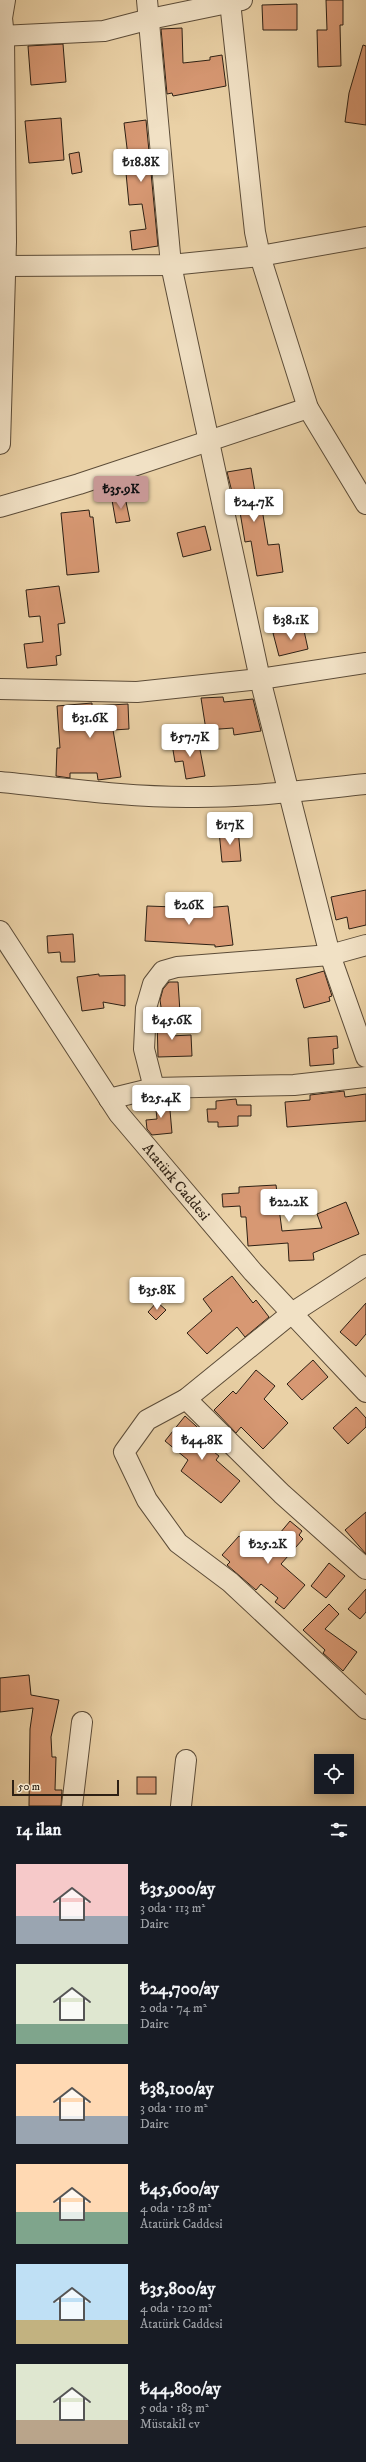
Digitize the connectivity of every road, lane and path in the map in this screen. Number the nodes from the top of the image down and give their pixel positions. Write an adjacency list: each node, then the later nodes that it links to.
1 (5, 0): 4 (street)
2 (236, 1): 3 (street); 7 (street)
3 (149, 9): 4 (street); 8 (street)
4 (2, 37): 6 (street)
5 (366, 237): 7 (street)
6 (3, 241): 9 (street)
7 (260, 256): 8 (street); 10 (street)
8 (171, 265): 9 (street); 11 (street)
9 (6, 266): 12 (street)
10 (308, 408): 11 (street); 13 (street)
11 (209, 442): 14 (street); 16 (street)
12 (0, 444)
13 (366, 504)
14 (0, 507)
15 (366, 663): 16 (street)
16 (260, 679): 17 (street); 20 (street)
17 (0, 689)
18 (0, 782): 20 (street)
19 (366, 784): 20 (street)
20 (289, 792): 23 (street)
21 (0, 931): 27 (street, Atatürk Caddesi)
22 (366, 945): 23 (street)
23 (330, 955): 24 (street); 26 (street)
24 (366, 1057)
25 (366, 1077): 26 (street)
26 (154, 1088): 27 (street)
27 (109, 1099): 29 (street, Atatürk Caddesi)
28 (366, 1265): 29 (street)
29 (292, 1313): 30 (street, Atatürk Caddesi); 31 (street)
30 (364, 1387)
31 (186, 1399): 32 (street); 33 (street)
32 (366, 1569)
33 (362, 1697)
34 (82, 1722): 36 (street)
35 (186, 1760): 37 (street)
36 (72, 1806)
37 (181, 1806)

